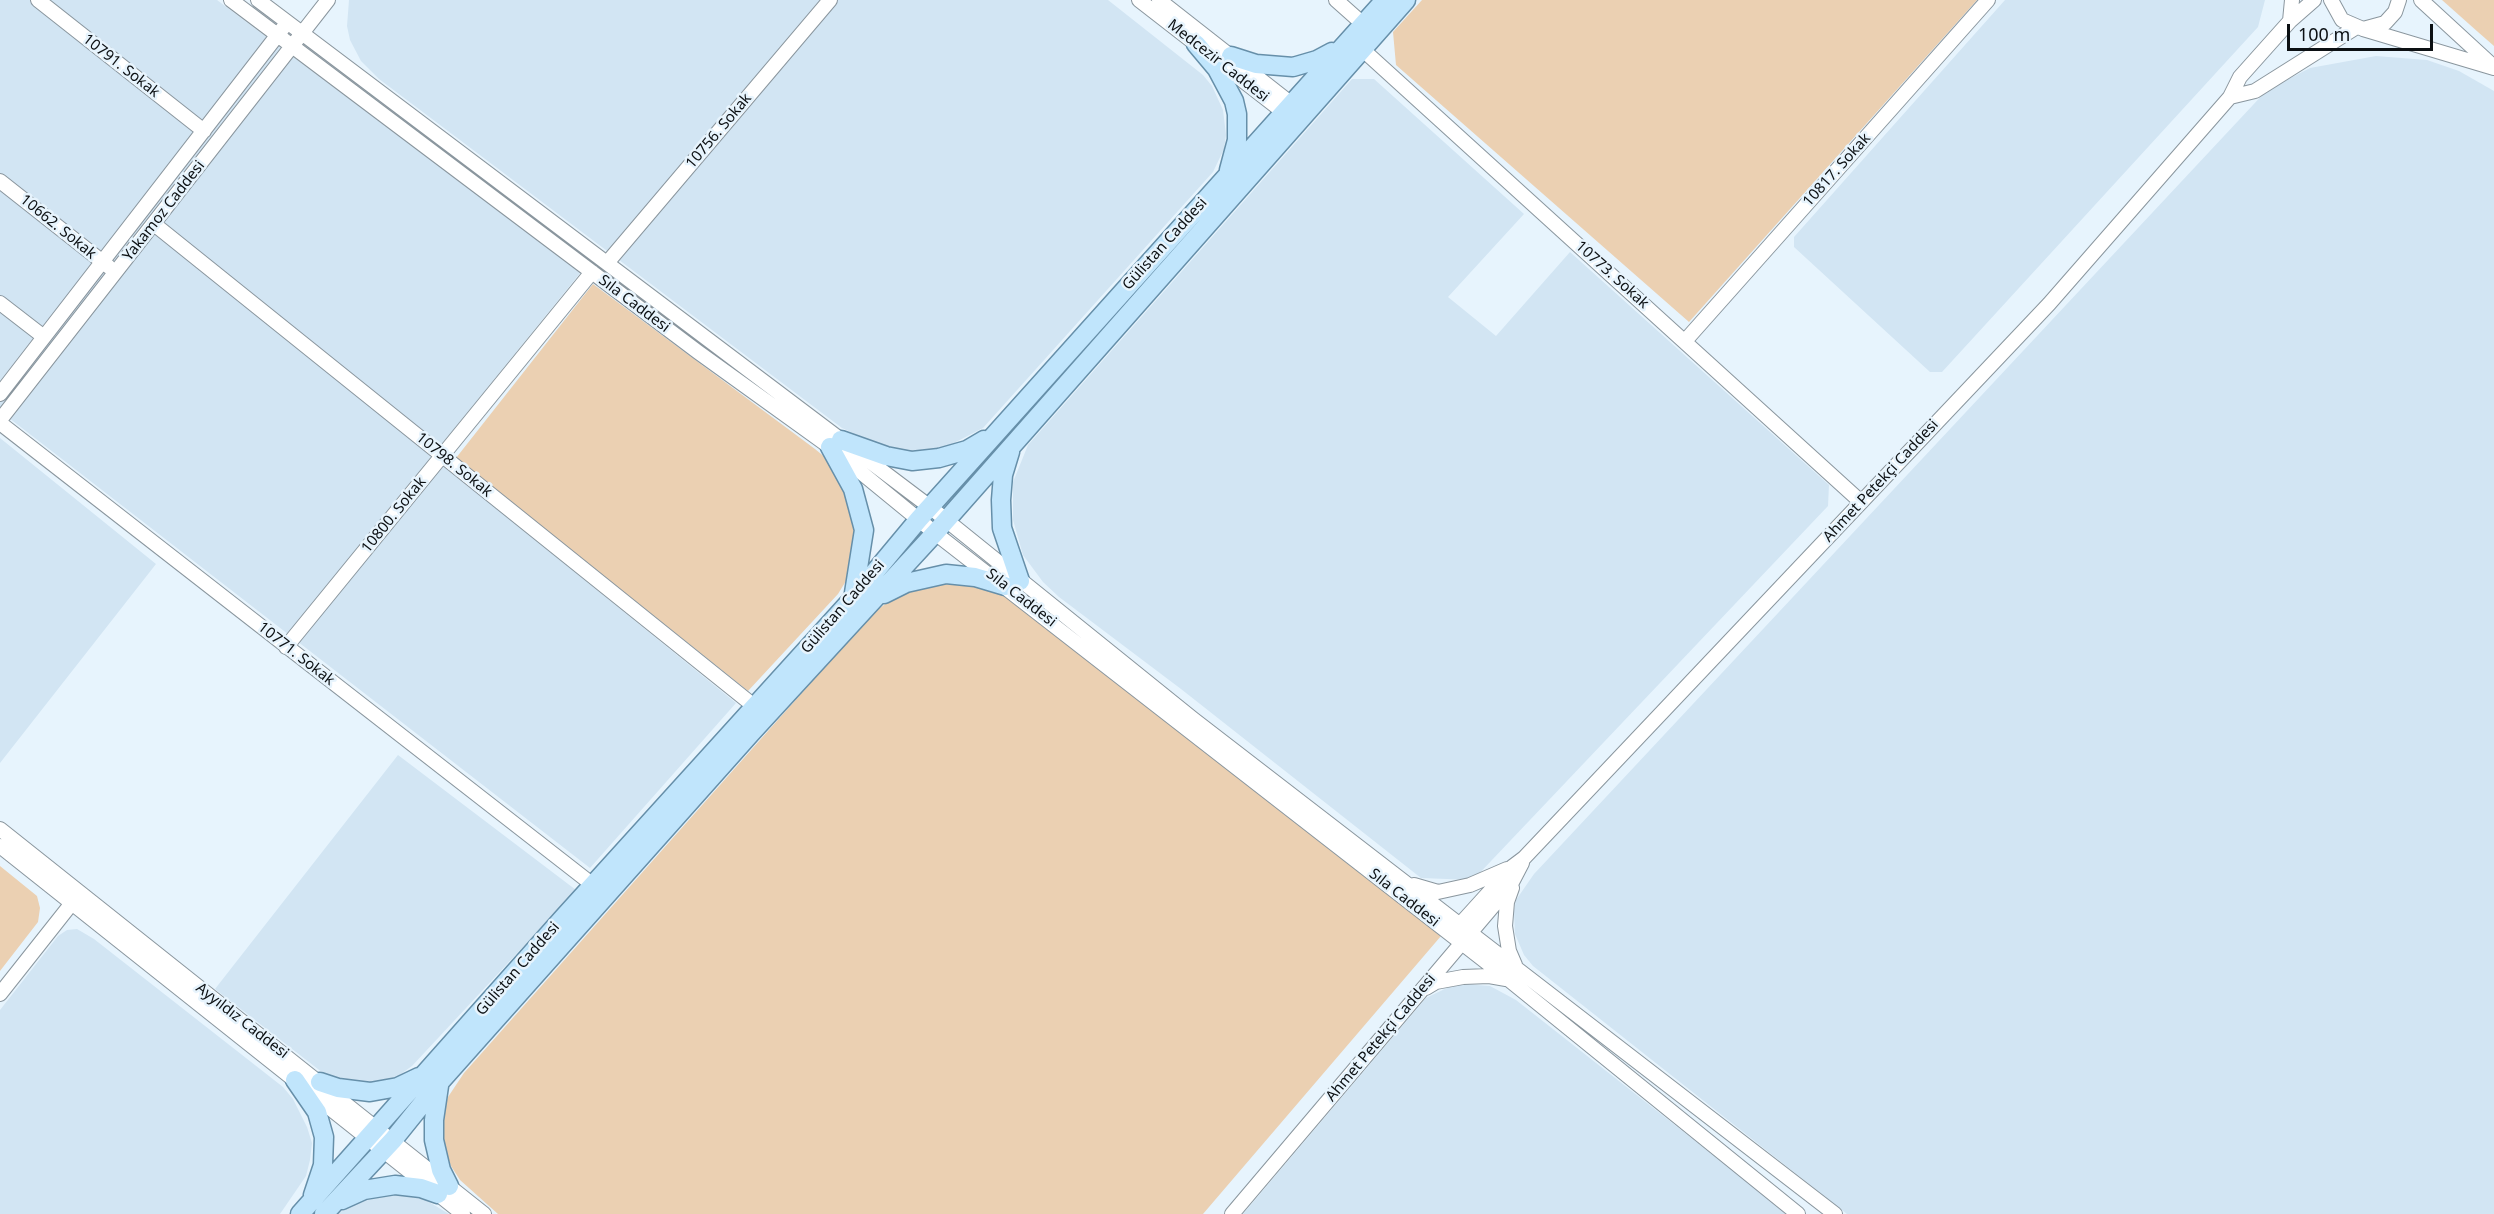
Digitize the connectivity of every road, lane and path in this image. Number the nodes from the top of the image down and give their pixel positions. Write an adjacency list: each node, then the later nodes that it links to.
1 (38, 0): 30 (street, 10791. Sokak)
2 (231, 0): 22 (street, Sıla Caddesi)
3 (258, 0): 18 (street)
4 (328, 0): 21 (street, Yakamoz Caddesi)
5 (831, 0): 35 (street, 10756. Sokak)
6 (1139, 0): 23 (street, Medcezir Caddesi)
7 (1159, 0): 26 (street, Medcezir Caddesi)
8 (1336, 0): 19 (street)
9 (1385, 0): 19 (main road, Gülistan Caddesi)
10 (1406, 0): 25 (main road, Gülistan Caddesi)
11 (1988, 0): 40 (street, 10817. Sokak)
12 (2292, 0): 17 (street)
13 (2314, 0): 17 (street, Ahmet Petekçi Caddesi)
14 (2331, 0): 20 (street)
15 (2399, 0): 20 (street)
16 (2421, 0): 27 (street)
17 (2290, 21): 28 (street, Ahmet Petekçi Caddesi)
18 (288, 22): 21 (street); 22 (street, Yakamoz Caddesi)
19 (1363, 24): 25 (main road, Gülistan Caddesi)
20 (2359, 28): 27 (street); 28 (street)
21 (303, 32): 24 (street, Yakamoz Caddesi); 35 (street)
22 (277, 35): 24 (street, Sıla Caddesi); 30 (street, Yakamoz Caddesi)
23 (1196, 44): 29 (street, Medcezir Caddesi); 31 (main road)
24 (292, 46): 33 (street, Yakamoz Caddesi); 36 (street, Sıla Caddesi)
25 (1354, 46): 26 (main road); 29 (main road, Gülistan Caddesi); 40 (street, 10773. Sokak)
26 (1231, 56): 29 (street, Medcezir Caddesi)
27 (2494, 68)
28 (2229, 97): 47 (street, Ahmet Petekçi Caddesi)
29 (1294, 113): 31 (main road, Gülistan Caddesi); 45 (main road, Gülistan Caddesi)
30 (204, 131): 34 (street, Yakamoz Caddesi)
31 (1227, 174): 43 (main road, Gülistan Caddesi)
32 (0, 181): 34 (street, 10662. Sokak)
33 (154, 224): 37 (street, Yakamoz Caddesi); 46 (street, 10798. Sokak)
34 (102, 262): 37 (street, 10662. Sokak); 39 (street, Yakamoz Caddesi)
35 (607, 263): 44 (street)
36 (592, 272): 44 (street, Sıla Caddesi); 46 (street, 10800. Sokak)
37 (116, 273): 42 (street, Yakamoz Caddesi)
38 (0, 303): 39 (street)
39 (44, 337): 41 (street, Yakamoz Caddesi)
40 (1685, 341): 47 (street, 10773. Sokak)
41 (0, 394)
42 (0, 422): 52 (street, 10771. Sokak)
43 (996, 433): 44 (main road); 48 (main road, Gülistan Caddesi)
44 (836, 443): 48 (street, Sıla Caddesi); 51 (main road)
45 (1012, 446): 49 (main road, Gülistan Caddesi); 50 (main road)
46 (442, 455): 52 (street, 10800. Sokak); 53 (street, 10798. Sokak)
47 (1861, 501): 56 (street, Ahmet Petekçi Caddesi)
48 (925, 513): 49 (street, Sıla Caddesi); 51 (main road, Gülistan Caddesi)
49 (941, 527): 50 (street, Sıla Caddesi); 51 (main road, Gülistan Caddesi)
50 (1013, 583): 51 (main road); 57 (street, Sıla Caddesi); 60 (street, Sıla Caddesi)
51 (862, 600): 53 (main road, Gülistan Caddesi); 65 (main road, Gülistan Caddesi)
52 (286, 647): 58 (street, 10771. Sokak)
53 (754, 706): 58 (main road, Gülistan Caddesi)
54 (0, 829): 67 (street, Ayyıldız Caddesi)
55 (0, 846): 59 (street, Ayyıldız Caddesi)
56 (1515, 870): 57 (street); 60 (street, Ahmet Petekçi Caddesi); 61 (street)
57 (1408, 884): 60 (street, Sıla Caddesi)
58 (593, 885): 65 (main road, Gülistan Caddesi)
59 (72, 903): 64 (street); 66 (street, Ayyıldız Caddesi)
60 (1461, 933): 61 (street, Sıla Caddesi); 62 (street, Sıla Caddesi); 63 (street, Ahmet Petekçi Caddesi)
61 (1516, 967): 77 (street, Sıla Caddesi)
62 (1508, 979): 63 (street); 76 (street, Sıla Caddesi)
63 (1421, 990): 75 (street, Ahmet Petekçi Caddesi)
64 (0, 994)
65 (434, 1077): 67 (main road); 68 (main road, Gülistan Caddesi); 69 (main road, Gülistan Caddesi); 70 (main road)
66 (295, 1080): 68 (street, Ayyıldız Caddesi); 72 (main road)
67 (320, 1082): 68 (street, Ayyıldız Caddesi)
68 (373, 1133): 69 (street, Ayyıldız Caddesi); 72 (main road, Gülistan Caddesi)
69 (388, 1145): 70 (street, Ayyıldız Caddesi); 71 (main road, Gülistan Caddesi)
70 (443, 1190): 71 (main road); 73 (street, Ayyıldız Caddesi); 74 (street, Ayyıldız Caddesi)
71 (328, 1209)
72 (303, 1211)
73 (463, 1214)
74 (484, 1214)
75 (1232, 1214)
76 (1798, 1214)
77 (1835, 1214)

